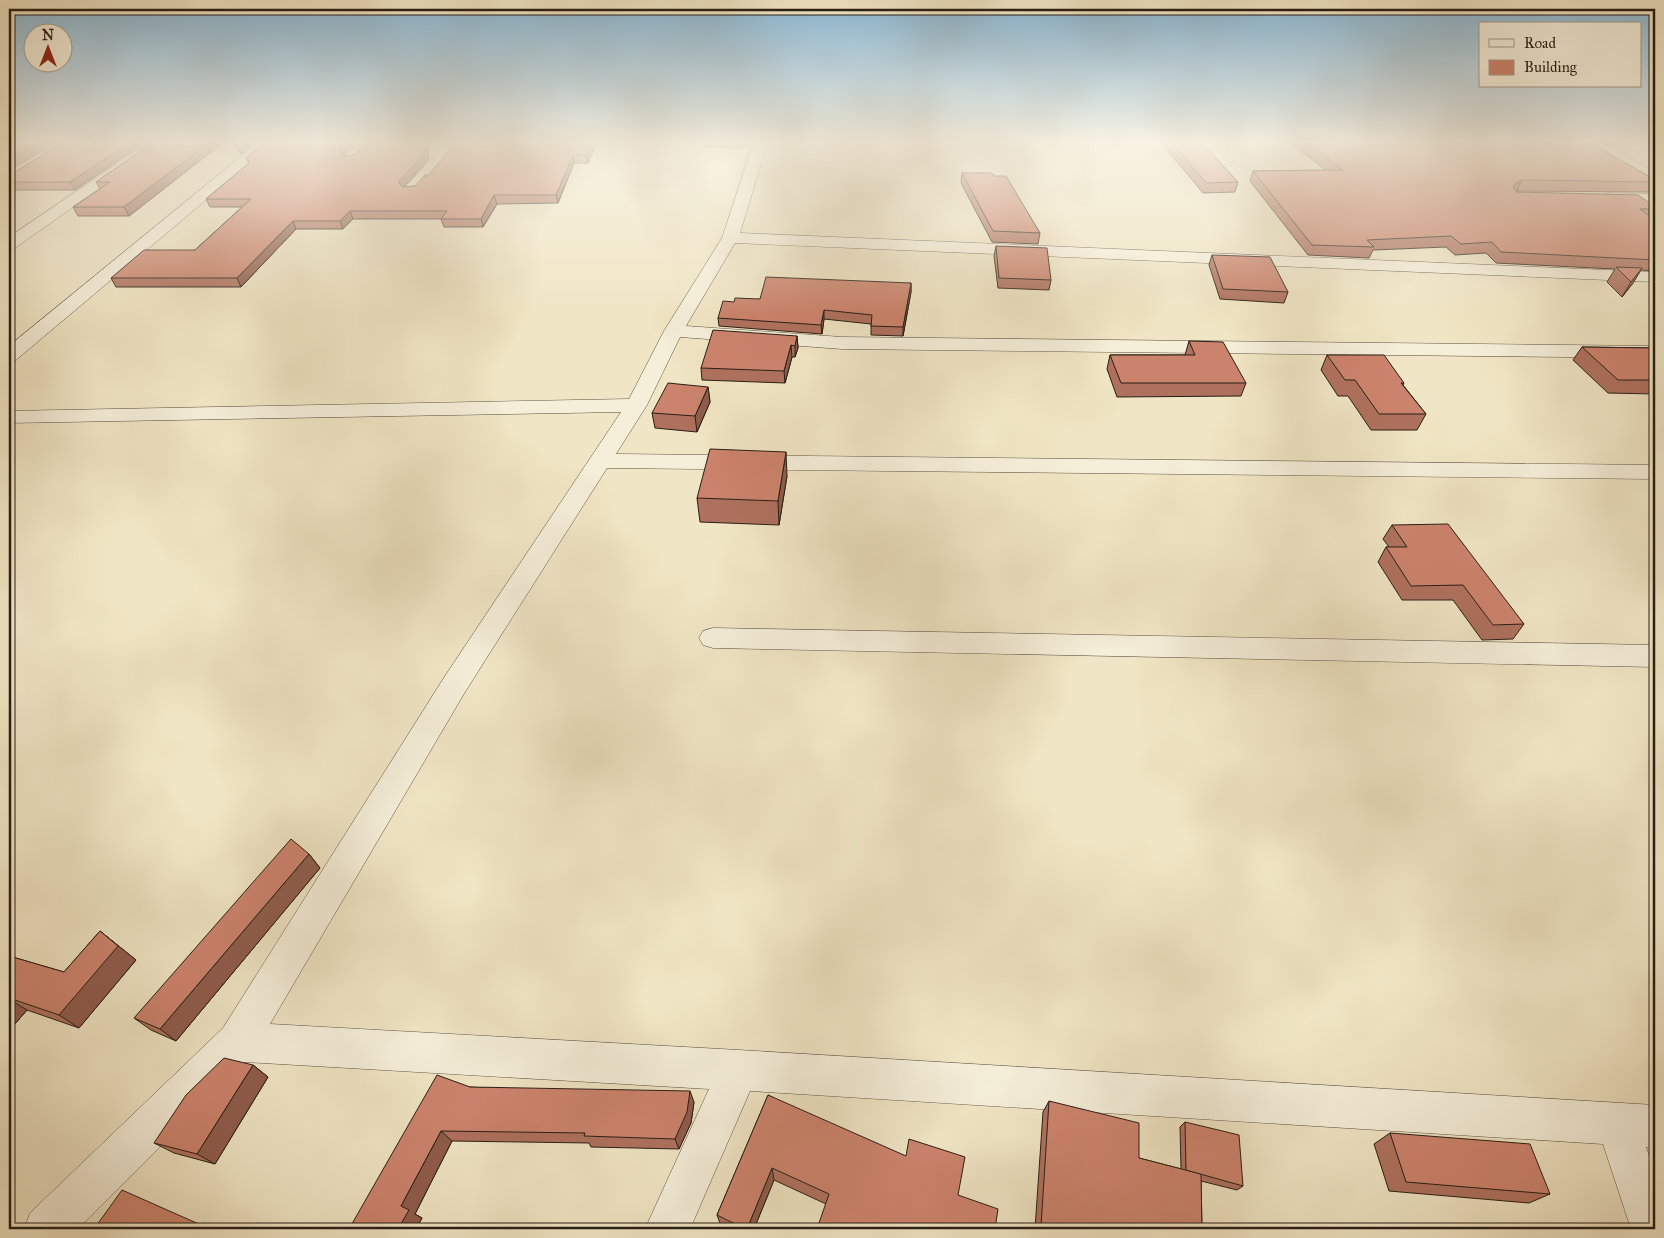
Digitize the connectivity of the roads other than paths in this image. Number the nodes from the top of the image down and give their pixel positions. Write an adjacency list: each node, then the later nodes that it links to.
1 (75, 199): 7 (street)
2 (199, 199): 11 (street)
3 (743, 199): 6 (street)
4 (1642, 199): 5 (street)
5 (1655, 199)
6 (730, 238): 8 (street); 9 (street)
7 (9, 244)
8 (1655, 277)
9 (674, 331): 10 (street); 12 (street)
10 (1655, 352)
11 (9, 356)
12 (636, 405): 13 (street); 14 (street)
13 (9, 417)
14 (600, 462): 15 (street); 18 (street)
15 (1655, 472)
16 (713, 638): 17 (street)
17 (1655, 656)
18 (237, 1042): 19 (street); 21 (street)
19 (739, 1070): 20 (street); 22 (street)
20 (1636, 1125): 23 (street)
21 (46, 1229)
22 (667, 1229)
23 (1653, 1229)

